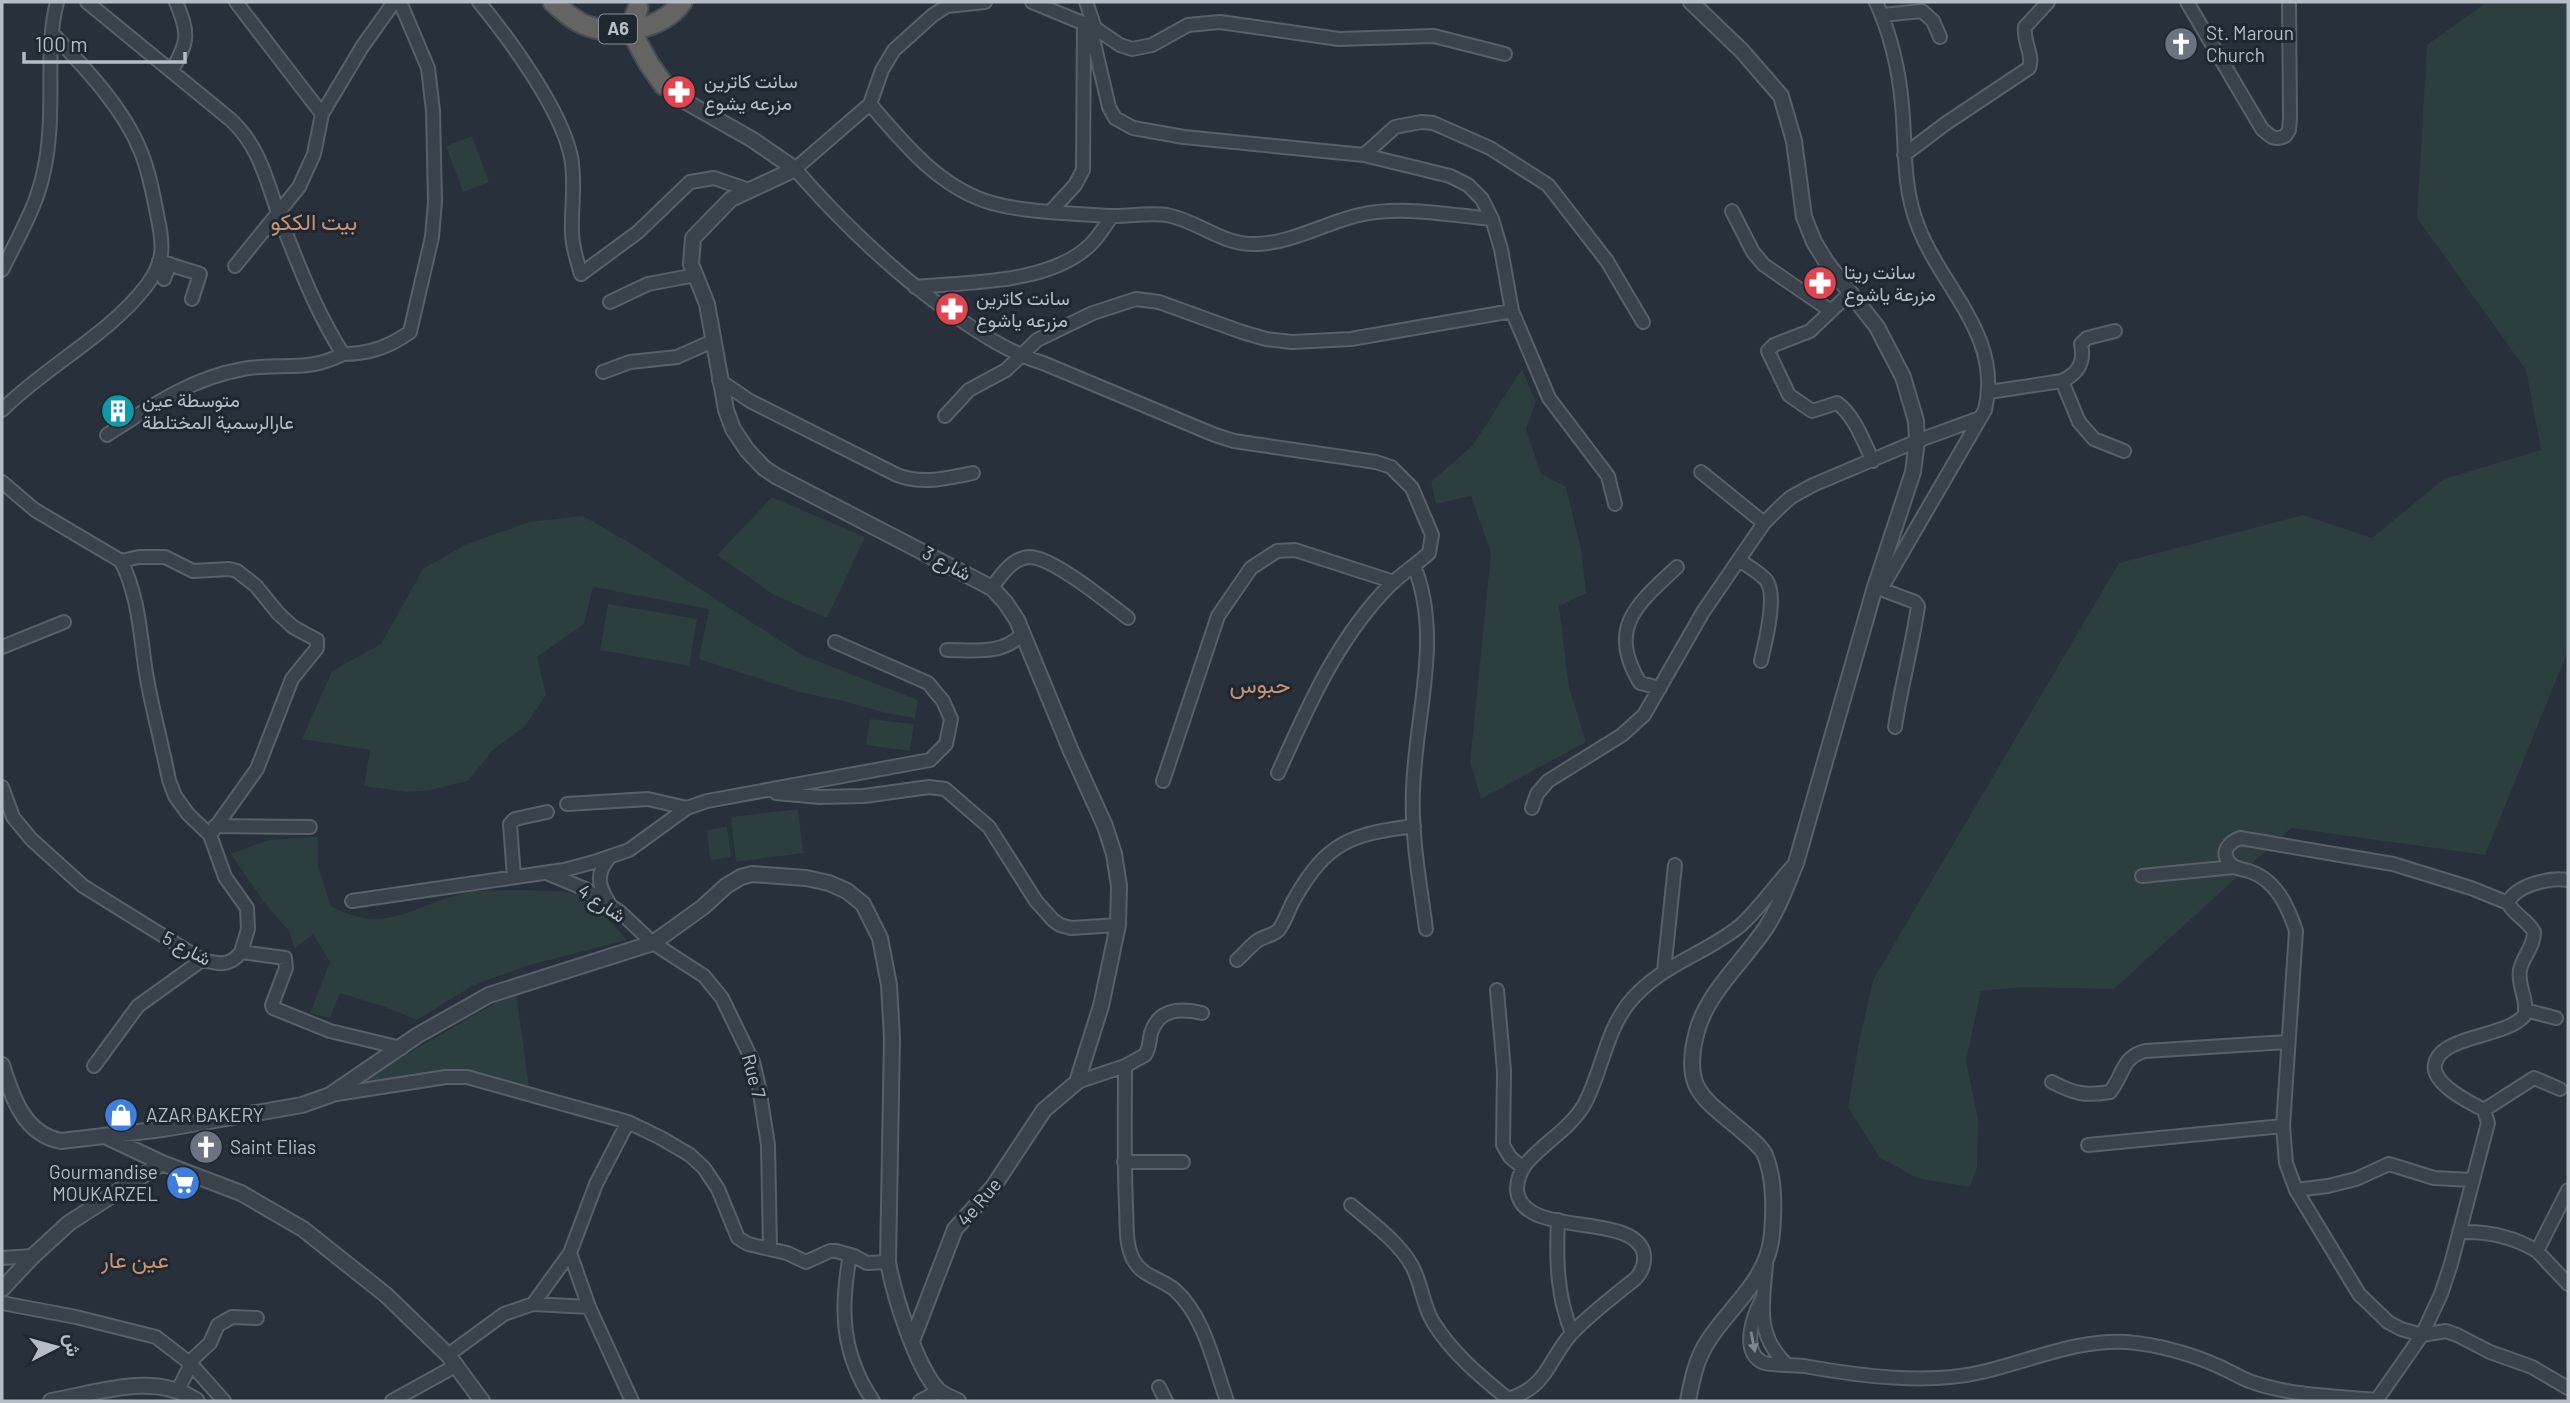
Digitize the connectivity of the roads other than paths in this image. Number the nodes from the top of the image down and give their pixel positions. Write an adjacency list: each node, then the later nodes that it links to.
1 (57, 2): 22 (street)
2 (87, 2): 25 (street)
3 (176, 2): 25 (street)
4 (236, 2): 28 (street)
5 (394, 2): 28 (street)
6 (400, 2): 52 (street)
7 (479, 2): 32 (street)
8 (554, 2): 21 (highway, A6)
9 (682, 2): 21 (highway, A6)
10 (985, 2): 27 (street)
11 (1032, 2): 20 (street)
12 (1086, 2): 20 (street)
13 (1691, 2): 44 (street)
14 (1876, 2): 19 (street)
15 (2048, 2): 30 (street)
16 (2187, 2): 17 (street)
17 (2289, 2)
18 (637, 5): 21 (highway)
19 (1882, 15): 23 (street); 30 (street)
20 (1090, 26): 24 (street); 29 (street); 33 (street)
21 (639, 28): 26 (highway)
22 (52, 33): 38 (street); 40 (street)
23 (1940, 37)
24 (1505, 54)
25 (172, 70): 35 (street)
26 (664, 85): 31 (street)
27 (870, 104): 31 (street); 33 (street)
28 (322, 114): 35 (street)
29 (1364, 155): 37 (street); 49 (street)
30 (1904, 155): 57 (street)
31 (795, 169): 32 (street, شارع 3); 43 (street)
32 (748, 190): 41 (street, شارع 3)
33 (1052, 210): 36 (street)
34 (1732, 211): 48 (street)
35 (278, 212): 39 (street); 52 (street)
36 (1112, 216): 37 (street); 43 (street)
37 (1492, 219): 47 (street)
38 (165, 262): 42 (street); 45 (street); 58 (street)
39 (235, 266)
40 (2, 270)
41 (696, 275): 46 (street); 51 (street, شارع 3)
42 (164, 279)
43 (915, 287): 53 (street)
44 (1850, 293): 48 (street); 62 (street)
45 (192, 299)
46 (610, 302)
47 (1512, 311): 53 (street); 68 (street)
48 (1831, 311): 64 (street)
49 (1643, 322)
50 (2115, 331): 56 (street)
51 (713, 341): 54 (street); 55 (street, شارع 3)
52 (343, 354): 61 (street)
53 (1021, 356): 59 (street); 72 (street)
54 (603, 372)
55 (719, 380): 66 (street); 75 (street, شارع 3)
56 (2062, 381): 57 (street); 63 (street)
57 (1989, 392): 60 (street)
58 (2, 410)
59 (945, 416)
60 (1980, 418): 62 (street); 76 (street)
61 (107, 435)
62 (1917, 441): 64 (street); 76 (street)
63 (2124, 451)
64 (1873, 461): 69 (street)
65 (1701, 472): 69 (street)
66 (973, 473)
67 (2, 482): 71 (street)
68 (1615, 504)
69 (1764, 523): 70 (street)
70 (1739, 560): 83 (street); 84 (street)
71 (121, 561): 96 (street); 96 (street)
72 (1414, 566): 74 (street); 94 (street)
73 (1677, 567): 84 (street)
74 (1394, 582): 86 (street); 87 (street)
75 (992, 588): 77 (street); 79 (street, شارع 3)
76 (1878, 588): 85 (street); 98 (street)
77 (1128, 618)
78 (64, 622): 81 (street)
79 (1021, 635): 82 (street); 108 (street, شارع 3)
80 (835, 642): 89 (street)
81 (2, 647)
82 (947, 650)
83 (1761, 661)
84 (1660, 688): 92 (street)
85 (1895, 727)
86 (1278, 774)
87 (1163, 781)
88 (2, 786): 112 (street, شارع 5)
89 (766, 792): 91 (street); 108 (street)
90 (567, 804): 91 (street)
91 (687, 808): 97 (street)
92 (1532, 808)
93 (547, 812): 103 (street)
94 (1414, 826): 109 (street); 113 (street)
95 (310, 827): 96 (street)
96 (213, 830): 111 (street)
97 (609, 858): 101 (street); 107 (street)
98 (1796, 863): 114 (street); 150 (street)
99 (1675, 864): 114 (street)
100 (2234, 867): 102 (street); 106 (street); 119 (street)
101 (545, 873): 103 (street); 107 (street, شارع 4)
102 (2143, 876)
103 (514, 877): 105 (street)
104 (2568, 880): 106 (street)
105 (352, 901)
106 (2508, 903): 116 (street)
107 (610, 905): 110 (street, شارع 4)
108 (1118, 925): 124 (street, شارع 3)
109 (1426, 929)
110 (653, 943): 120 (street); 143 (street, Rue 7); 149 (street)
111 (241, 952): 112 (street, شارع 5); 120 (street, شارع 5)
112 (202, 960): 122 (street)
113 (1237, 960)
114 (1664, 971): 136 (street)
115 (1497, 990): 136 (street)
116 (2525, 1010): 118 (street); 128 (street)
117 (1202, 1013): 123 (street)
118 (2556, 1018)
119 (2287, 1042): 125 (street); 130 (street)
120 (401, 1048): 127 (street)
121 (2, 1065): 131 (street)
122 (94, 1066)
123 (1125, 1066): 124 (street); 133 (street)
124 (1077, 1082): 159 (street, 4e Rue)
125 (2052, 1082)
126 (2560, 1089): 128 (street)
127 (330, 1095): 129 (street); 131 (street)
128 (2484, 1110): 137 (street)
129 (628, 1122): 143 (street); 145 (street)
130 (2283, 1126): 132 (street); 138 (street)
131 (106, 1136): 135 (street)
132 (2088, 1145)
133 (1124, 1162): 134 (street); 177 (street)
134 (1182, 1162)
135 (162, 1163): 147 (street); 160 (street)
136 (1523, 1168): 141 (street)
137 (2471, 1180): 138 (street); 142 (street)
138 (2296, 1190): 158 (street)
139 (2568, 1190): 144 (street)
140 (1351, 1205): 166 (street)
141 (1558, 1220): 157 (street); 157 (street)
142 (2459, 1232): 144 (street); 158 (street)
143 (769, 1248): 146 (street)
144 (2537, 1251): 151 (street)
145 (570, 1253): 154 (street); 155 (street)
146 (850, 1255): 149 (street); 173 (street)
147 (33, 1256): 148 (street); 152 (street)
148 (2, 1258)
149 (888, 1262): 159 (street)
150 (1766, 1265): 178 (street); 179 (street)
151 (2568, 1284)
152 (2, 1289)
153 (2, 1303): 161 (street)
154 (533, 1304): 155 (street); 160 (street)
155 (589, 1307): 172 (street)
156 (257, 1318): 161 (street)
157 (1572, 1333): 166 (street)
158 (2422, 1335): 163 (street); 179 (street)
159 (912, 1341): 165 (street)
160 (452, 1360): 170 (street); 171 (street)
161 (191, 1364): 164 (street); 169 (street)
162 (1159, 1387): 176 (street)
163 (2568, 1388)
164 (178, 1390): 167 (street); 168 (street)
165 (941, 1395): 174 (street); 175 (street)
166 (1506, 1400)
167 (51, 1401)
168 (197, 1401)
169 (224, 1401)
170 (392, 1401)
171 (482, 1401)
172 (632, 1401)
173 (873, 1401)
174 (920, 1401)
175 (958, 1401)
176 (1166, 1401)
177 (1227, 1401)
178 (1688, 1401)
179 (2377, 1401)

